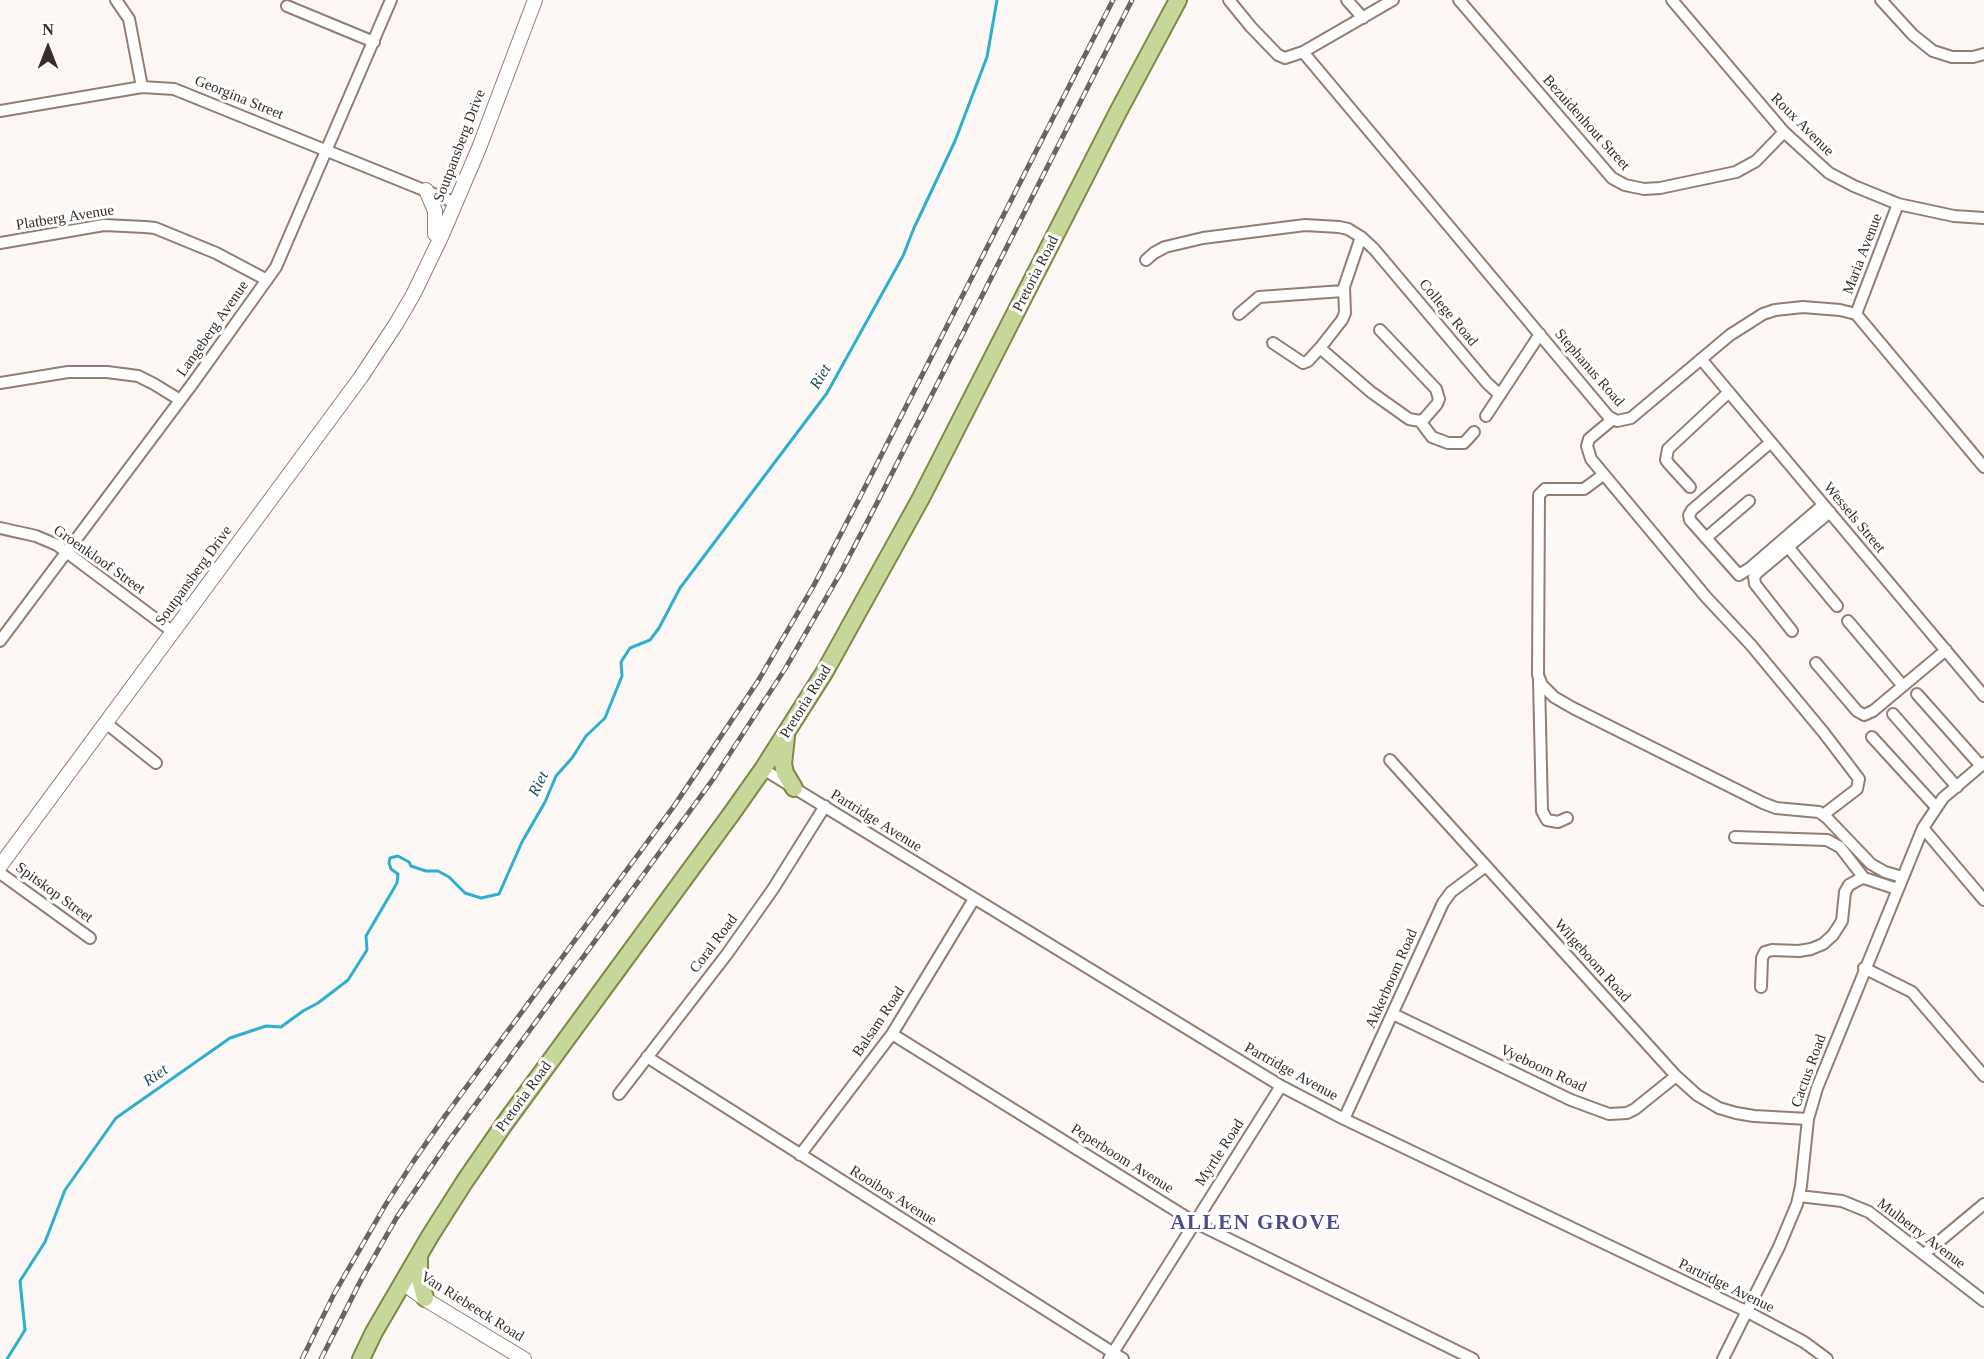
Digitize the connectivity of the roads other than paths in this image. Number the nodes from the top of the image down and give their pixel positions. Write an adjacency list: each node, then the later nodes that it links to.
1 (116, 0): 17 (street)
2 (391, 0): 14 (street, Langeberg Avenue)
3 (525, 0): 22 (street, Soutpansberg Drive)
4 (535, 0): 22 (street, Soutpansberg Drive)
5 (1178, 0): 70 (main road, Pretoria Road)
6 (1229, 0): 15 (street)
7 (1347, 0): 13 (street)
8 (1393, 0): 13 (street)
9 (1459, 0): 19 (street, Bezuidenhout Street)
10 (1672, 0): 19 (street, Roux Avenue)
11 (1881, 0): 16 (street)
12 (287, 6): 14 (street)
13 (1363, 18): 15 (street)
14 (374, 42): 20 (street, Langeberg Avenue)
15 (1303, 52): 35 (street, Stephanus Road)
16 (1984, 54)
17 (142, 87): 18 (street, Georgina Street); 20 (street, Georgina Street)
18 (0, 111)
19 (1784, 132): 23 (street, Roux Avenue)
20 (328, 150): 21 (street, Georgina Street); 29 (street, Langeberg Avenue)
21 (426, 190): 22 (street, Georgina Street); 25 (street)
22 (452, 202): 25 (street, Soutpansberg Drive); 31 (street, Soutpansberg Drive)
23 (1898, 204): 24 (street, Roux Avenue); 33 (street, Maria Avenue)
24 (1984, 219)
25 (435, 234): 31 (street, Soutpansberg Drive)
26 (1361, 237): 28 (street); 30 (street); 41 (street, College Road)
27 (0, 243): 29 (street, Platberg Avenue)
28 (1146, 260)
29 (267, 280): 42 (street, Langeberg Avenue)
30 (1343, 291): 32 (street); 37 (street)
31 (409, 300): 60 (street, Soutpansberg Drive)
32 (1239, 314)
33 (1856, 314): 38 (street, Stephanus Road); 48 (street)
34 (1380, 330): 45 (street)
35 (1540, 334): 41 (street); 44 (street, Stephanus Road)
36 (1273, 343): 37 (street)
37 (1320, 348): 45 (street)
38 (1701, 359): 40 (street, Wessels Street); 44 (street, Stephanus Road)
39 (0, 383): 42 (street)
40 (1729, 392): 47 (street, Wessels Street); 50 (street)
41 (1500, 395): 43 (street)
42 (180, 400): 56 (street, Langeberg Avenue)
43 (1486, 416)
44 (1613, 419): 49 (street)
45 (1420, 421): 46 (street)
46 (1474, 432)
47 (1771, 441): 52 (street, Wessels Street); 54 (street)
48 (1984, 466)
49 (1603, 475): 64 (street); 80 (street)
50 (1690, 487)
51 (1749, 501): 54 (street)
52 (1826, 508): 54 (street); 55 (street); 62 (street, Wessels Street)
53 (0, 528): 56 (street, Groenkloof Street)
54 (1706, 538)
55 (1788, 547): 57 (street); 59 (street)
56 (66, 552): 60 (street, Groenkloof Street); 61 (street, Langeberg Avenue)
57 (1837, 606)
58 (1848, 621): 65 (street)
59 (1792, 631)
60 (173, 632): 69 (street, Soutpansberg Drive)
61 (0, 641)
62 (1946, 650): 65 (street); 67 (street, Wessels Street)
63 (1816, 663): 65 (street)
64 (1539, 680): 80 (street); 81 (street)
65 (1903, 686)
66 (1917, 693): 74 (street)
67 (1984, 696)
68 (1893, 714): 76 (street)
69 (106, 723): 73 (street); 85 (street, Soutpansberg Drive)
70 (788, 731): 75 (main road, Pretoria Road); 77 (main road)
71 (1872, 737): 79 (street)
72 (1390, 760): 84 (street, Wilgeboom Road)
73 (156, 763)
74 (1982, 765): 76 (street, Cactus Road)
75 (763, 769): 77 (street, Partridge Avenue); 109 (main road, Pretoria Road)
76 (1957, 787): 79 (street, Cactus Road)
77 (794, 788): 78 (street, Partridge Avenue)
78 (825, 807): 90 (street, Partridge Avenue); 97 (street, Coral Road)
79 (1936, 807): 82 (street, Cactus Road)
80 (1823, 815): 87 (street)
81 (1567, 818)
82 (1923, 828): 87 (street, Cactus Road); 91 (street)
83 (1735, 837): 88 (street)
84 (1486, 866): 95 (street, Akkerboom Road); 98 (street, Wilgeboom Road)
85 (0, 867)
86 (0, 873): 92 (street, Spitskop Street)
87 (1902, 877): 89 (street, Cactus Road)
88 (1864, 878): 89 (street); 94 (street)
89 (1897, 889): 93 (street, Cactus Road)
90 (974, 899): 96 (street, Balsam Road); 100 (street, Partridge Avenue)
91 (1984, 900)
92 (90, 938)
93 (1864, 968): 99 (street); 103 (street, Cactus Road)
94 (1761, 987)
95 (1393, 1014): 98 (street, Vyeboom Road); 102 (street, Akkerboom Road)
96 (892, 1034): 104 (street, Balsam Road); 107 (street, Peperboom Avenue)
97 (647, 1057): 101 (street, Coral Road); 104 (street, Rooibos Avenue)
98 (1676, 1076): 103 (street, Wilgeboom Road)
99 (1984, 1076)
100 (1281, 1086): 102 (street, Partridge Avenue); 107 (street, Myrtle Road)
101 (619, 1094)
102 (1344, 1119): 114 (street, Partridge Avenue)
103 (1808, 1119): 105 (street, Cactus Road)
104 (801, 1155): 115 (street, Rooibos Avenue)
105 (1799, 1196): 108 (street, Mulberry Avenue); 114 (street, Cactus Road)
106 (1984, 1204): 108 (street)
107 (1194, 1222): 115 (street, Myrtle Road); 119 (street, Peperboom Avenue)
108 (1924, 1254): 112 (street, Mulberry Avenue)
109 (419, 1256): 110 (main road, Pretoria Road); 111 (main road)
110 (403, 1283): 111 (street, Van Riebeeck Road); 113 (main road, Pretoria Road)
111 (427, 1300): 113 (main road); 117 (street, Van Riebeeck Road)
112 (1984, 1301)
113 (390, 1306): 116 (main road, Pretoria Road)
114 (1746, 1311): 120 (street, Cactus Road); 121 (street, Partridge Avenue)
115 (1110, 1356): 118 (street, Rooibos Avenue)
116 (361, 1359)
117 (524, 1359)
118 (1123, 1359)
119 (1473, 1359)
120 (1723, 1359)
121 (1827, 1359)

